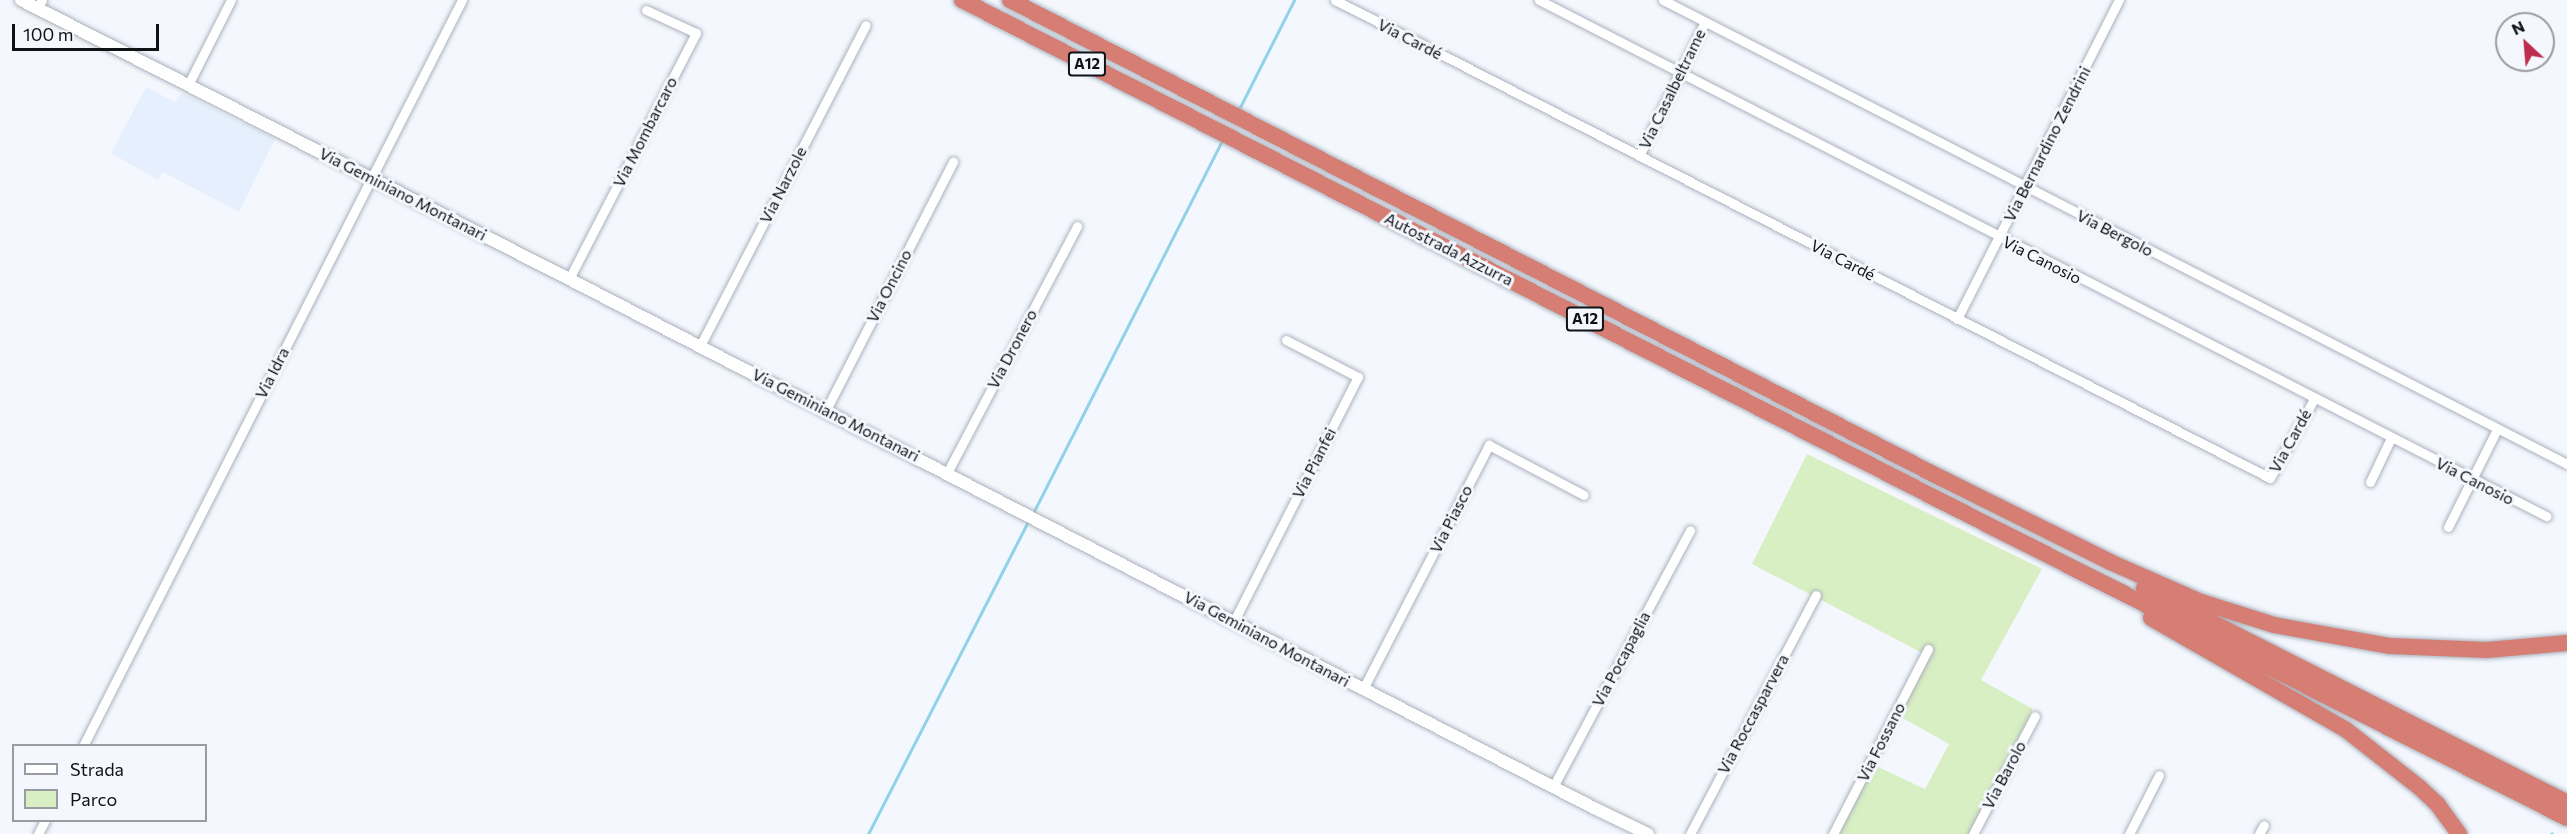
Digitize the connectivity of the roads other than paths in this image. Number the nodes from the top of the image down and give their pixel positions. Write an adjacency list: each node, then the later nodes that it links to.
1 (21, 0): 10 (street, Via Geminiano Montanari)
2 (231, 0): 15 (street)
3 (462, 0): 18 (street, Via Idra)
4 (962, 0): 36 (highway, Autostrada Azzurra / A12)
5 (1010, 0): 32 (highway, Autostrada Azzurra / A12)
6 (1335, 0): 16 (street, Via Cardé)
7 (1539, 0): 14 (street, Via Canosio)
8 (1663, 0): 12 (street, Via Bergolo)
9 (2119, 0): 19 (street, Via Bernardino Zendrini)
10 (40, 4): 15 (street, Via Geminiano Montanari)
11 (646, 10): 22 (street, Via Mombarcaro)
12 (1705, 22): 14 (street, Via Casalbeltrame); 19 (street, Via Bergolo)
13 (866, 25): 25 (street, Via Narzole)
14 (1680, 72): 16 (street, Via Casalbeltrame); 21 (street, Via Canosio)
15 (188, 85): 18 (street, Via Geminiano Montanari)
16 (1639, 156): 23 (street, Via Cardé)
17 (953, 162): 27 (street, Via Oncino)
18 (371, 178): 22 (street, Via Geminiano Montanari); 47 (street, Via Idra)
19 (2024, 187): 21 (street, Via Bernardino Zendrini); 28 (street, Via Bergolo)
20 (1077, 226): 31 (street, Via Dronero)
21 (2000, 238): 23 (street, Via Bernardino Zendrini); 26 (street, Via Canosio)
22 (569, 279): 25 (street, Via Geminiano Montanari)
23 (1957, 319): 26 (street, Via Cardé)
24 (1286, 340): 41 (street, Via Pianfei)
25 (700, 346): 27 (street, Via Geminiano Montanari)
26 (2314, 399): 29 (street, Via Canosio)
27 (826, 410): 31 (street, Via Geminiano Montanari)
28 (2497, 429): 30 (street, Via Bergolo); 33 (street)
29 (2391, 438): 33 (street, Via Canosio); 34 (street)
30 (2567, 464)
31 (947, 473): 41 (street, Via Geminiano Montanari)
32 (1943, 479): 42 (highway); 45 (highway)
33 (2472, 479): 37 (street, Via Canosio); 38 (street)
34 (2370, 482)
35 (1584, 495): 44 (street, Via Piasco)
36 (1935, 498): 45 (highway); 59 (highway)
37 (2546, 516)
38 (2448, 527)
39 (1690, 530): 49 (street, Via Pocapaglia)
40 (1816, 595): 54 (street, Via Roccasparvera)
41 (1234, 621): 44 (street, Via Geminiano Montanari)
42 (2567, 643)
43 (1928, 649): 55 (street, Via Fossano)
44 (1363, 689): 49 (street, Via Geminiano Montanari)
45 (2330, 690): 50 (highway); 51 (highway)
46 (2035, 716): 56 (street, Via Barolo)
47 (84, 744)
48 (2159, 775): 57 (street)
49 (1553, 787): 53 (street, Via Geminiano Montanari)
50 (2567, 802)
51 (2567, 818)
52 (2264, 825): 58 (street)
53 (1648, 834)
54 (1690, 834)
55 (1833, 834)
56 (1973, 834)
57 (2128, 834)
58 (2259, 834)
59 (2459, 834)

